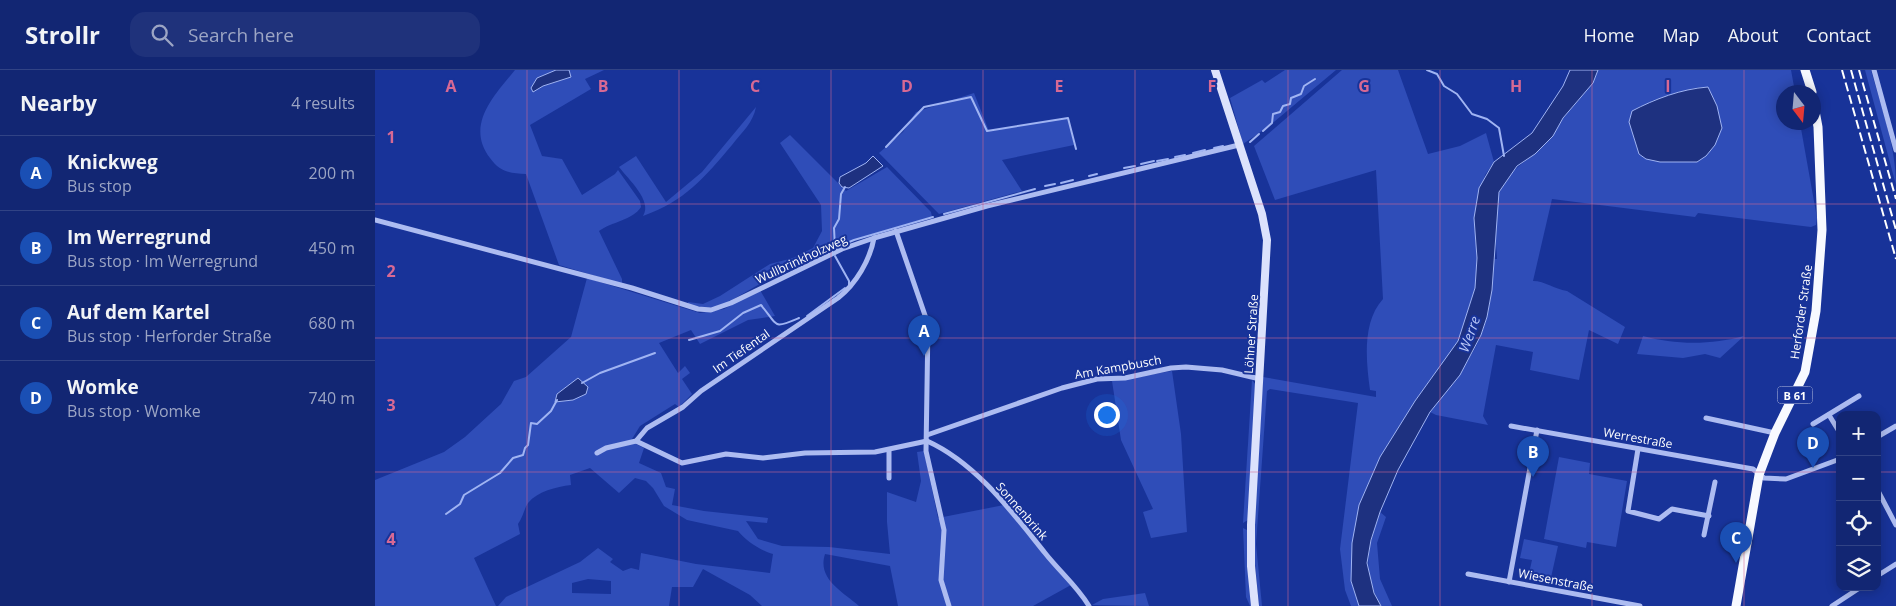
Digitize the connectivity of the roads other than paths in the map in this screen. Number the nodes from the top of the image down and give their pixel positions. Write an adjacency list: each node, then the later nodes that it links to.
1 (1215, 70): 6 (main road, Löhner Straße)
2 (1805, 70): 4 (main road)
3 (1874, 70): 7 (street)
4 (1810, 85)
5 (1818, 130): 20 (main road, Herforder Straße / B 61)
6 (1239, 146): 9 (street, Wullbrinkholzweg); 11 (main road, Löhner Straße)
7 (1896, 148)
8 (375, 220): 10 (street, Wullbrinkholzweg)
9 (896, 231): 10 (street, Wullbrinkholzweg); 22 (street)
10 (874, 238): 23 (street, Im Tiefental)
11 (1260, 379): 22 (street, Am Kampbusch); 42 (main road, Löhner Straße)
12 (1859, 396): 13 (street)
13 (1829, 415): 15 (street); 17 (street)
14 (1706, 418): 20 (street)
15 (1813, 424)
16 (1511, 426): 19 (street, Werrestraße)
17 (1836, 426)
18 (1896, 426): 21 (street)
19 (1537, 430): 24 (street, Werrestraße); 38 (street)
20 (1775, 433): 28 (main road, Herforder Straße / B 61)
21 (1881, 435)
22 (927, 438): 25 (street, Am Kampbusch); 40 (street); 41 (street, Sonnenbrink)
23 (635, 441): 25 (street, Am Kampbusch); 26 (street, Im Tiefental)
24 (1638, 449): 28 (street, Werrestraße); 32 (street)
25 (889, 450): 29 (street)
26 (597, 453)
27 (1836, 460): 28 (street, Werrestraße)
28 (1759, 475): 44 (main road, Herforder Straße / B 61)
29 (889, 478)
30 (1715, 482): 32 (street)
31 (1881, 497): 33 (street)
32 (1709, 516): 34 (street)
33 (1896, 525)
34 (1704, 536)
35 (1896, 564): 36 (street)
36 (1881, 573)
37 (1468, 574): 38 (street, Wiesenstraße)
38 (1509, 582): 43 (street, Wiesenstraße)
39 (1855, 591): 45 (street)
40 (949, 606)
41 (1089, 606)
42 (1255, 606)
43 (1640, 606)
44 (1736, 606)
45 (1832, 606)

